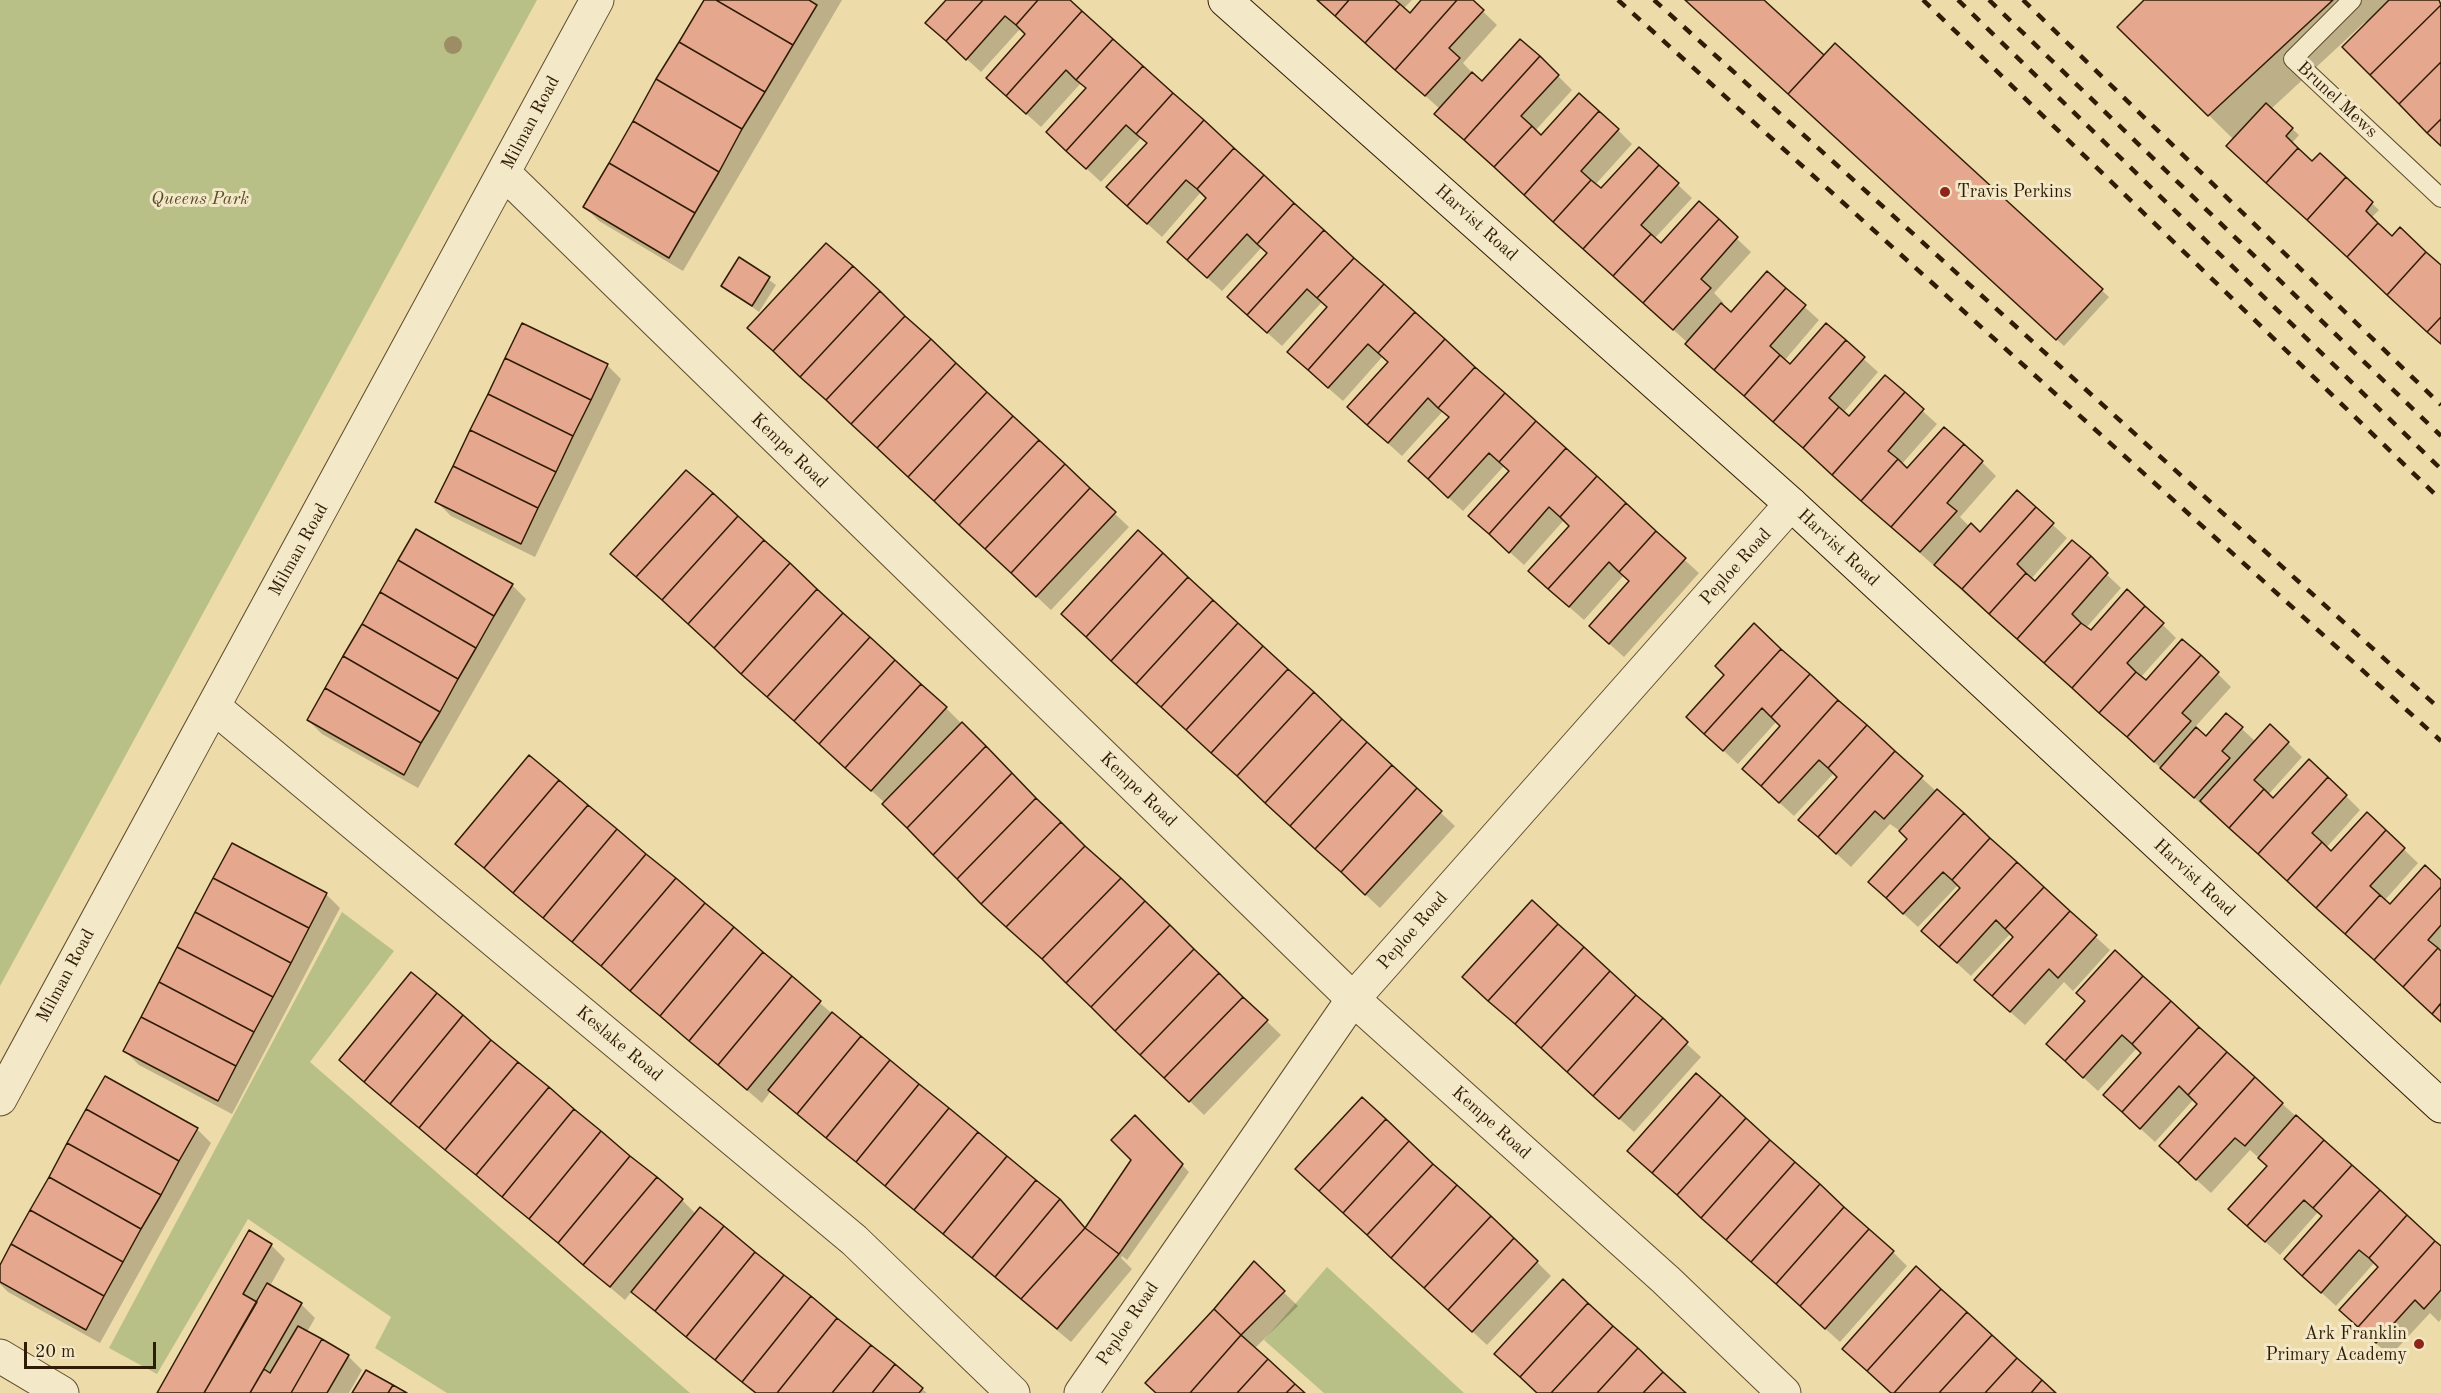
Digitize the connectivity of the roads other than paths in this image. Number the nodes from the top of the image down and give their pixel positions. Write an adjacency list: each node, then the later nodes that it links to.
1 (597, 0): 4 (street, Milman Road)
2 (1225, 0): 6 (street, Harvist Road)
3 (2352, 0): 5 (lane, Brunel Mews)
4 (504, 173): 7 (street, Milman Road); 8 (street, Kempe Road)
5 (2441, 198)
6 (1791, 504): 8 (street, Peploe Road); 10 (street, Harvist Road)
7 (214, 707): 9 (street, Milman Road); 13 (street, Keslake Road)
8 (1353, 999): 14 (street, Peploe Road); 15 (street, Kempe Road)
9 (0, 1099)
10 (2441, 1106)
11 (0, 1356): 12 (street)
12 (62, 1393)
13 (1013, 1393)
14 (1082, 1393)
15 (1784, 1393)

